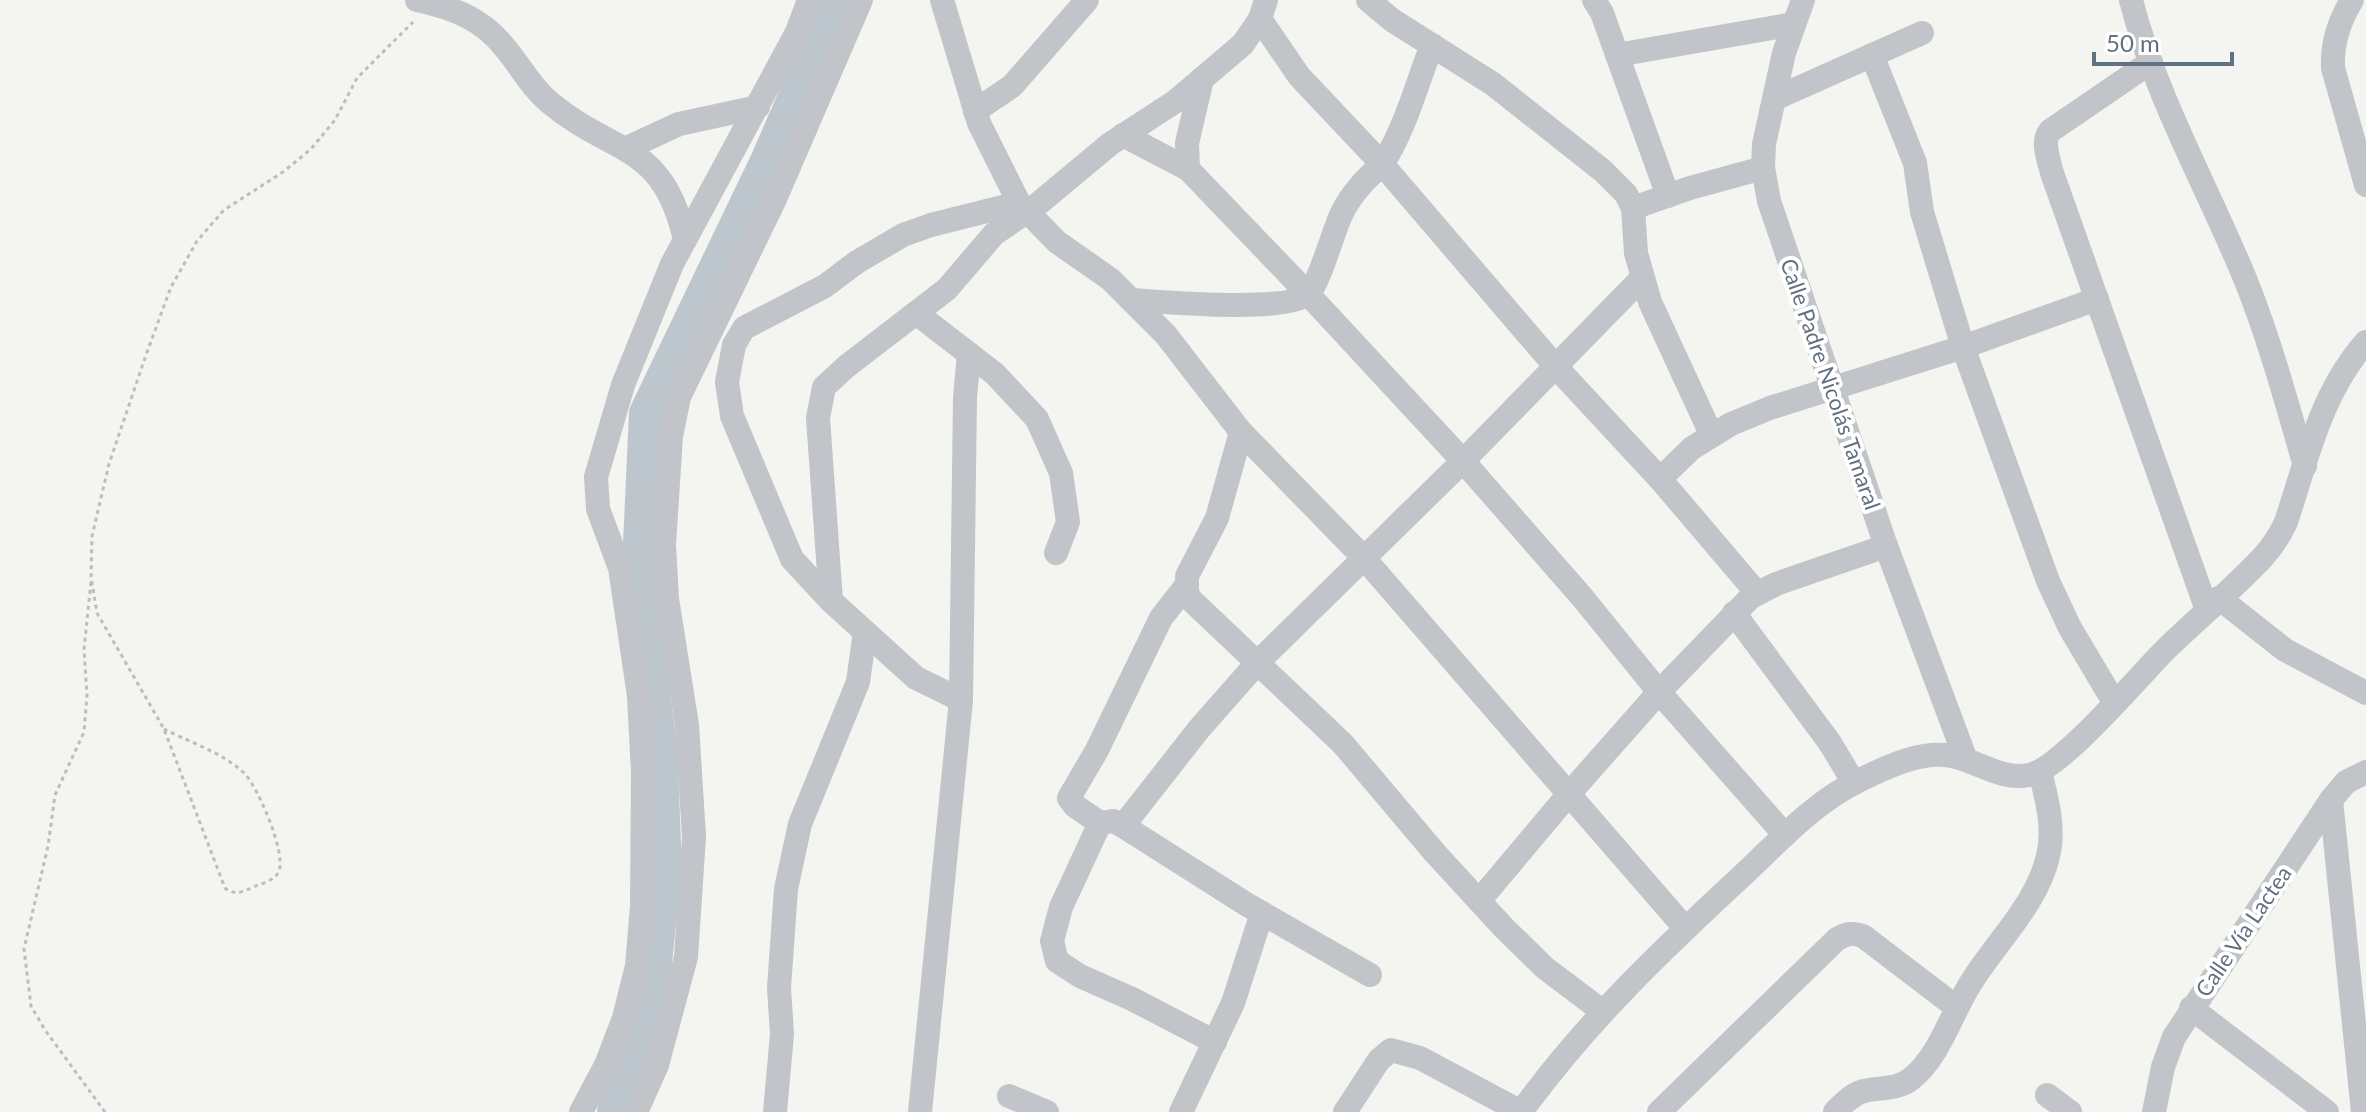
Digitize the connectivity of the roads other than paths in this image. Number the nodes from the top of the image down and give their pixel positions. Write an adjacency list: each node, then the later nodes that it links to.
1 (417, 0): 11 (street)
2 (809, 0): 21 (street)
3 (861, 0): 80 (street)
4 (942, 0): 22 (street)
5 (1087, 0): 22 (street)
6 (1368, 0): 15 (street)
7 (1594, 0): 16 (street)
8 (1803, 0): 13 (street, Calle Padre Nicolás Tamaral)
9 (2131, 0): 18 (street)
10 (2352, 0): 28 (street)
11 (471, 8): 24 (street)
12 (1263, 10): 19 (street); 25 (street)
13 (1794, 24): 16 (street); 20 (street, Calle Padre Nicolás Tamaral)
14 (1922, 33): 17 (street)
15 (1432, 45): 25 (street); 31 (street)
16 (1617, 55): 29 (street)
17 (1872, 55): 20 (street); 39 (street)
18 (2151, 62): 35 (street); 46 (street)
19 (1202, 79): 23 (street); 27 (street)
20 (1776, 98): 26 (street, Calle Padre Nicolás Tamaral)
21 (758, 107): 24 (street); 32 (street)
22 (975, 111): 30 (street)
23 (1123, 135): 27 (street); 30 (street)
24 (627, 148): 32 (street)
25 (1382, 164): 34 (street); 41 (street)
26 (1763, 168): 29 (street); 42 (street, Calle Padre Nicolás Tamaral)
27 (1188, 169): 34 (street)
28 (2366, 185)
29 (1668, 196): 31 (street)
30 (1023, 207): 36 (street); 37 (street); 53 (street)
31 (1633, 208): 33 (street)
32 (685, 240): 81 (street)
33 (1642, 278): 41 (street); 44 (street)
34 (1308, 294): 36 (street); 45 (street)
35 (2097, 299): 39 (street); 54 (street)
36 (1132, 300): 43 (street)
37 (916, 313): 40 (street); 53 (street)
38 (2366, 342): 46 (street)
39 (1963, 347): 42 (street); 61 (street)
40 (969, 354): 49 (street); 60 (street)
41 (1556, 367): 45 (street); 47 (street)
42 (1831, 388): 44 (street); 48 (street, Calle Padre Nicolás Tamaral)
43 (1241, 432): 50 (street); 51 (street)
44 (1711, 434): 47 (street)
45 (1463, 461): 50 (street); 58 (street)
46 (2305, 466): 54 (street)
47 (1660, 479): 52 (street)
48 (1886, 546): 52 (street); 62 (street, Calle Padre Nicolás Tamaral)
49 (1056, 553)
50 (1363, 557): 57 (street); 66 (street)
51 (1186, 586): 57 (street); 68 (street)
52 (1757, 593): 55 (street)
53 (831, 601): 56 (street)
54 (2213, 604): 59 (street); 61 (street)
55 (1734, 613): 58 (street); 65 (street)
56 (865, 632): 60 (street); 82 (street)
57 (1258, 662): 68 (street); 70 (street)
58 (1659, 692): 66 (street); 69 (street)
59 (2366, 693)
60 (961, 700): 83 (street)
61 (2114, 702): 63 (street)
62 (1966, 760): 63 (street); 65 (street)
63 (2040, 772): 74 (street)
64 (2366, 772): 67 (street, Calle Vía Lactea)
65 (1854, 783): 69 (street)
66 (1568, 795): 70 (street); 72 (street)
67 (2331, 800): 75 (street, Calle Vía Lactea); 92 (street)
68 (1112, 825): 71 (street); 77 (street)
69 (1785, 835): 72 (street)
70 (1479, 901): 76 (street)
71 (1262, 913): 73 (street); 77 (street)
72 (1685, 928): 76 (street)
73 (1370, 975)
74 (1956, 1007): 87 (street); 88 (street)
75 (2191, 1008): 90 (street, Calle Vía Lactea); 91 (street)
76 (1602, 1011): 86 (street)
77 (1215, 1042): 85 (street)
78 (2047, 1095): 89 (street)
79 (1009, 1096): 84 (street)
80 (645, 1109)
81 (581, 1112)
82 (775, 1112)
83 (920, 1112)
84 (1047, 1112)
85 (1181, 1112)
86 (1345, 1112)
87 (1659, 1112)
88 (1835, 1112)
89 (2070, 1112)
90 (2154, 1112)
91 (2327, 1112)
92 (2363, 1112)

